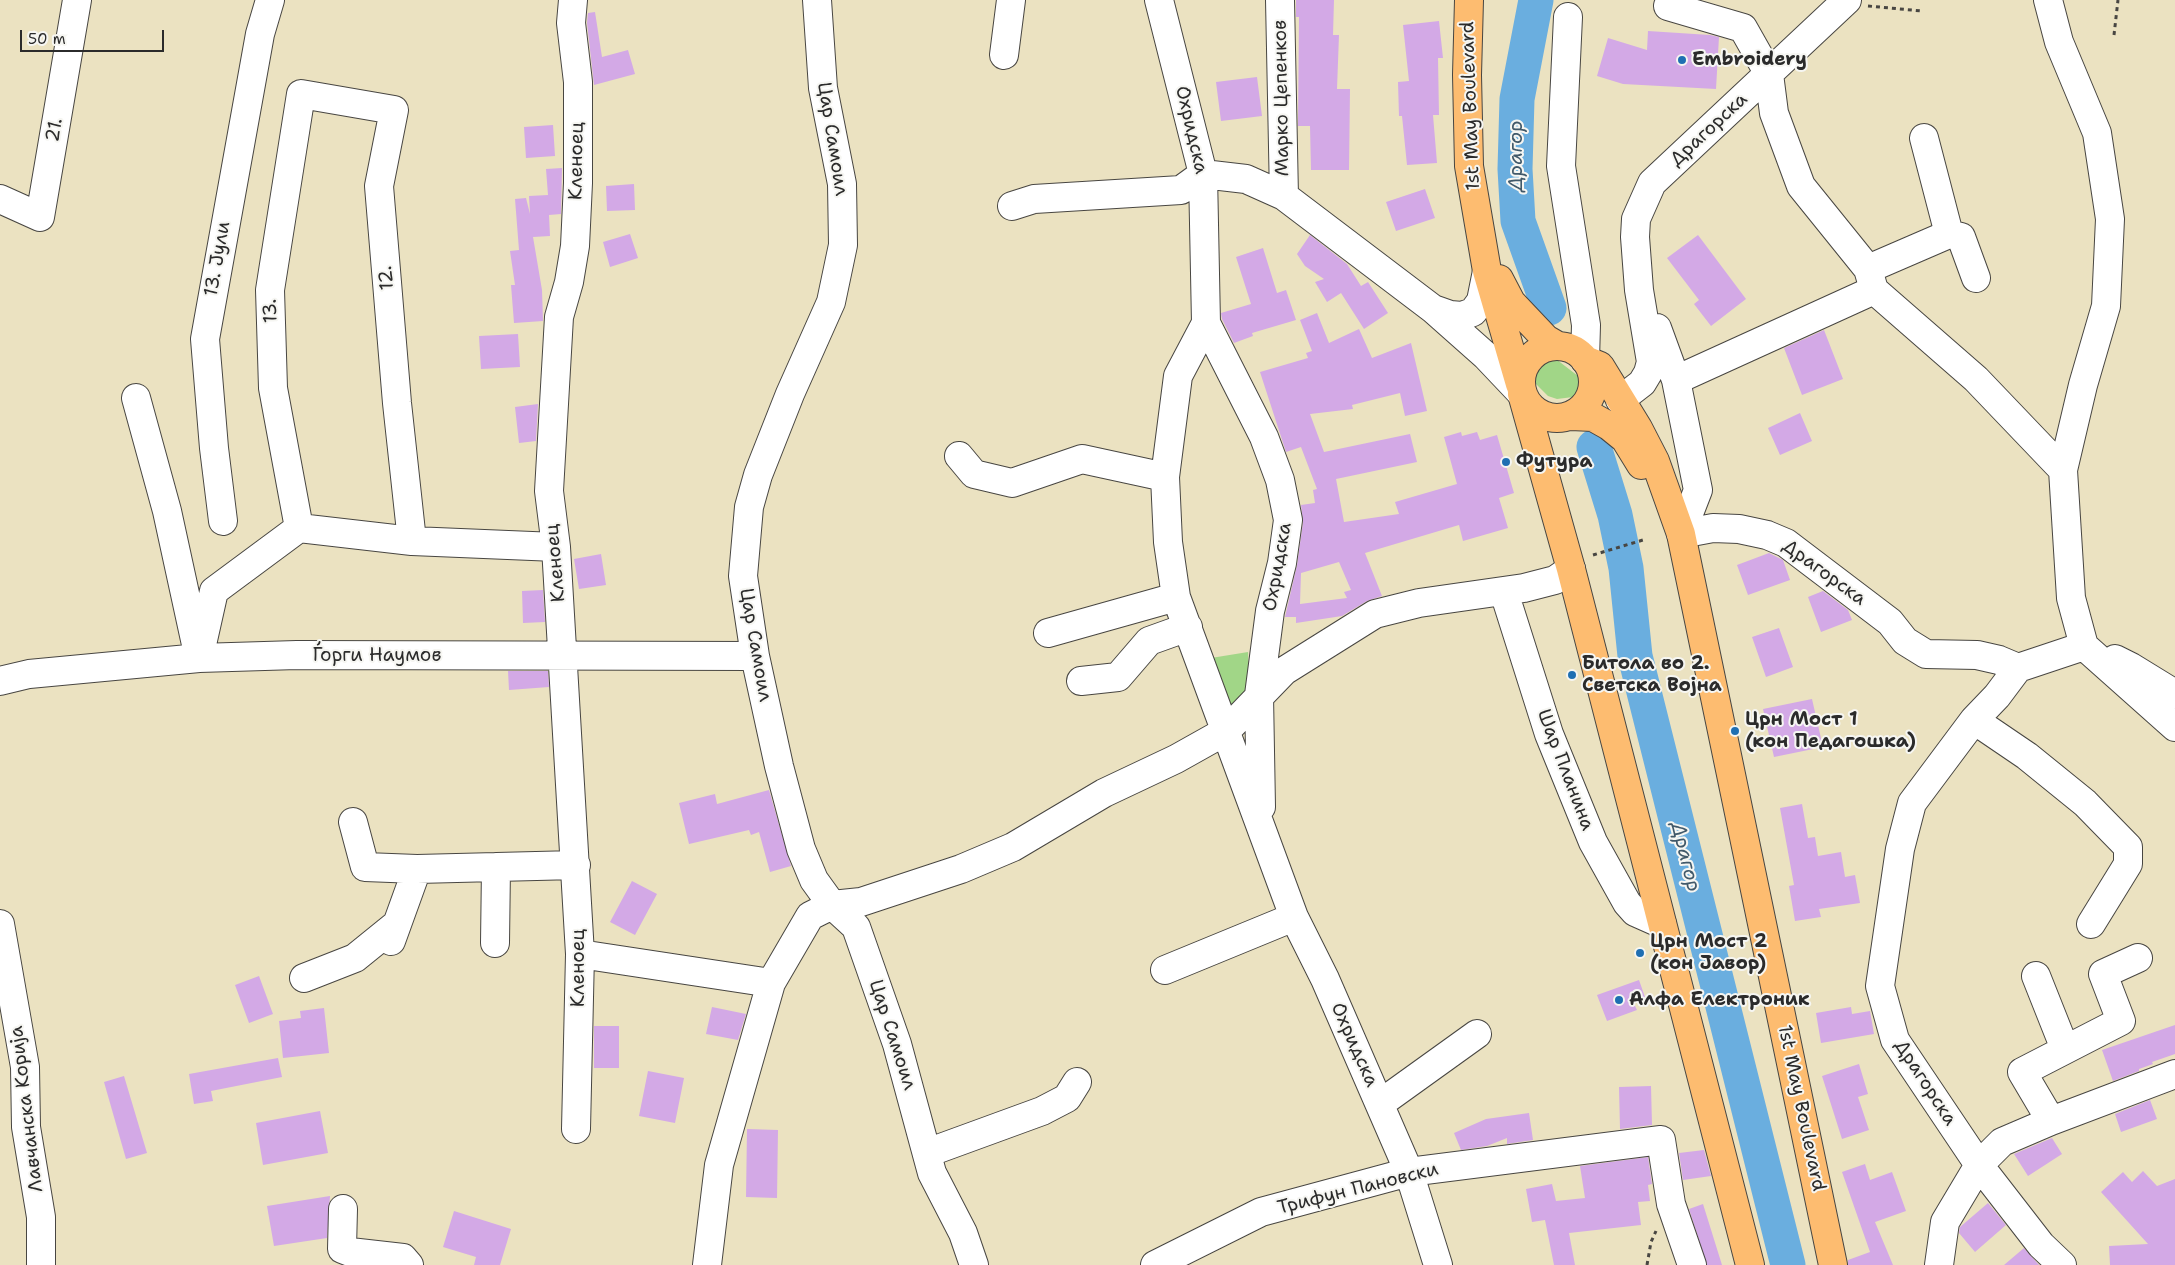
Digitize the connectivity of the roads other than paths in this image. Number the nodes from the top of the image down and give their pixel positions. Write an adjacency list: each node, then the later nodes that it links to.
1 (78, 0): 19 (street, 21.)
2 (270, 0): 40 (street, 13. Јули)
3 (573, 0): 44 (street, Кленоец)
4 (816, 0): 52 (street, Цар Самоил)
5 (1011, 0): 13 (street)
6 (1159, 0): 17 (street, Охридска)
7 (1280, 0): 18 (street, Марко Цепенков)
8 (1469, 0): 21 (main road, 1st May Boulevard)
9 (2048, 0): 38 (street)
10 (1845, 2): 14 (street, Драгорска)
11 (1668, 6): 14 (street)
12 (1568, 17): 28 (street)
13 (1004, 55)
14 (1769, 74): 25 (street); 26 (street, Драгорска)
15 (301, 94): 41 (street, 13.); 43 (street, 12.)
16 (1924, 138): 22 (street)
17 (1203, 174): 18 (street, Марко Цепенков); 20 (street); 29 (street, Охридска)
18 (1284, 196): 27 (street, Марко Цепенков)
19 (0, 198)
20 (1012, 206)
21 (1476, 212): 23 (main road, 1st May Boulevard); 30 (main road, 1st May Boulevard)
22 (1949, 234): 24 (street); 25 (street)
23 (1487, 271): 27 (street, Марко Цепенков); 33 (main road, 1st May Boulevard)
24 (1976, 278)
25 (1871, 280): 32 (street); 38 (street)
26 (1639, 290): 32 (street, Драгорска); 35 (street, Драгорска)
27 (1433, 309): 33 (street, Марко Цепенков)
28 (1585, 312): 30 (street); 31 (street)
29 (1206, 323): 39 (street, Охридска); 58 (street, Охридска)
30 (1558, 346): 31 (main road, 1st May Boulevard); 33 (main road)
31 (1593, 363): 35 (main road, 1st May Boulevard); 36 (main road)
32 (1676, 380): 42 (street, Драгорска)
33 (1521, 389): 36 (main road, 1st May Boulevard); 45 (main road, 1st May Boulevard)
34 (136, 398): 53 (street)
35 (1620, 400): 42 (main road, 1st May Boulevard)
36 (1571, 416): 42 (main road, 1st May Boulevard)
37 (960, 456): 39 (street)
38 (2062, 470): 50 (street)
39 (1165, 477): 47 (street, Охридска)
40 (223, 521)
41 (298, 528): 43 (street); 53 (street)
42 (1681, 534): 54 (street, Драгорска); 100 (main road, 1st May Boulevard)
43 (412, 541): 44 (street)
44 (556, 546): 51 (street, Кленоец)
45 (1582, 562): 46 (street); 71 (main road, 1st May Boulevard)
46 (1504, 592): 58 (street); 71 (street, Шар Планина)
47 (1176, 597): 48 (street, Охридска); 49 (street)
48 (1188, 627): 56 (street); 61 (street, Охридска)
49 (1048, 633)
50 (2084, 646): 54 (street); 57 (street); 60 (street)
51 (562, 656): 52 (street, Ѓорги Наумов); 53 (street, Ѓорги Наумов); 64 (street, Кленоец)
52 (755, 656): 67 (street, Цар Самоил)
53 (199, 658): 55 (street, Ѓорги Наумов)
54 (2018, 668): 59 (street, Драгорска)
55 (0, 681)
56 (1081, 681)
57 (2175, 694)
58 (1259, 695): 61 (street); 63 (street, Охридска)
59 (1974, 720): 72 (street); 89 (street, Драгорска)
60 (2175, 727)
61 (1226, 731): 63 (street, Охридска); 67 (street)
62 (353, 822): 66 (street)
63 (1262, 828): 68 (street, Охридска)
64 (576, 865): 65 (street); 74 (street, Кленоец)
65 (496, 867): 66 (street); 73 (street)
66 (417, 869): 70 (street)
67 (832, 905): 80 (street); 88 (street, Цар Самоил)
68 (1294, 917): 77 (street); 85 (street, Охридска)
69 (0, 924): 92 (street, Лавчанска Корија)
70 (397, 924): 75 (street); 79 (street)
71 (1662, 924): 99 (main road, 1st May Boulevard)
72 (2090, 924)
73 (495, 943)
74 (580, 954): 80 (street); 87 (street, Кленоец)
75 (386, 957)
76 (2138, 958): 82 (street)
77 (1165, 970)
78 (2036, 976): 82 (street)
79 (304, 978)
80 (771, 983): 94 (street)
81 (1477, 1034): 85 (street)
82 (2065, 1049): 86 (street)
83 (2175, 1074): 86 (street)
84 (1077, 1082): 88 (street)
85 (1380, 1103): 90 (street, Охридска)
86 (2051, 1121): 89 (street)
87 (576, 1129)
88 (927, 1153): 95 (street, Цар Самоил)
89 (1978, 1165): 101 (street); 102 (street, Драгорска)
90 (1409, 1172): 96 (street, Трифун Пановски); 97 (street, Охридска); 98 (street, Трифун Пановски)
91 (343, 1209): 93 (street)
92 (41, 1265)
93 (409, 1265)
94 (706, 1265)
95 (974, 1265)
96 (1155, 1265)
97 (1438, 1265)
98 (1692, 1265)
99 (1750, 1265)
100 (1833, 1265)
101 (1939, 1265)
102 (2062, 1265)

